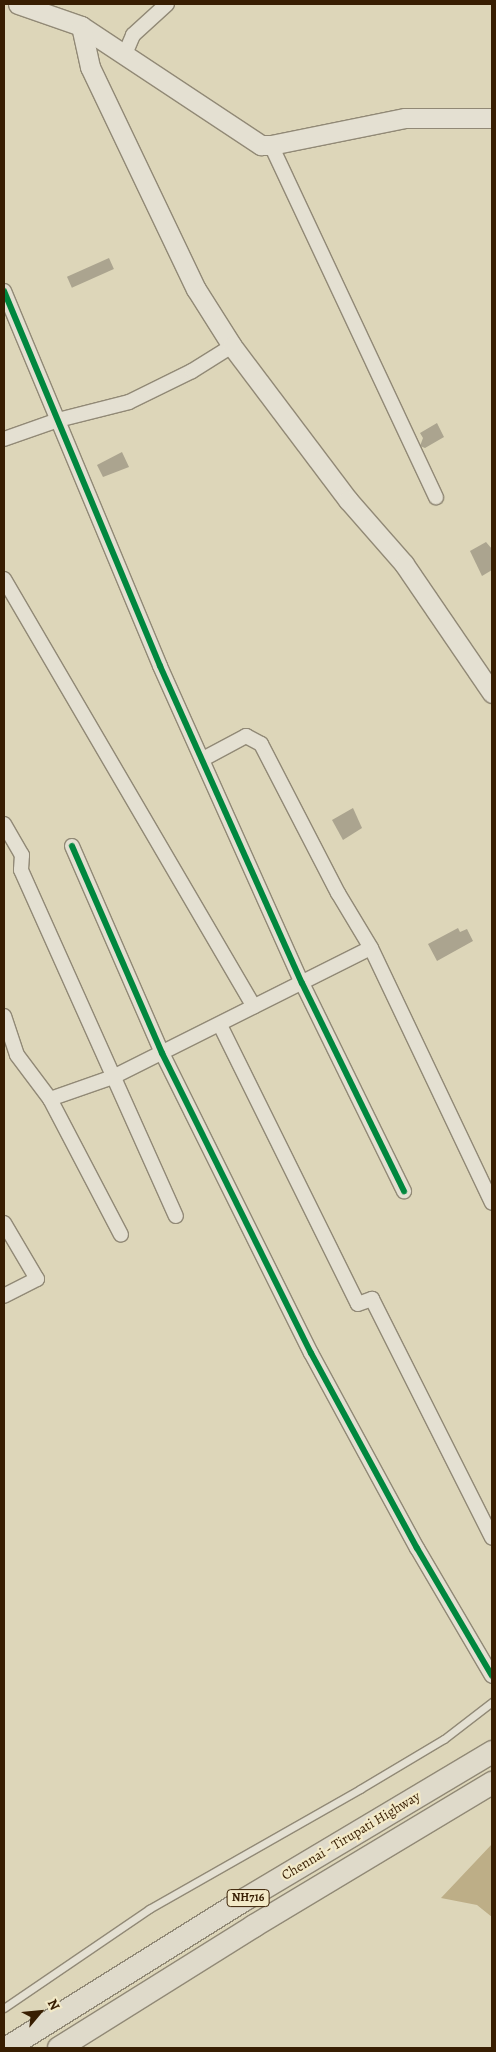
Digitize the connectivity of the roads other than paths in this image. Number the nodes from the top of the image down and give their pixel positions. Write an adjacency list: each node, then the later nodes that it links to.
1 (18, 4): 3 (main road)
2 (167, 4): 4 (street)
3 (81, 26): 4 (main road); 8 (main road)
4 (125, 54): 6 (main road)
5 (492, 118): 6 (main road)
6 (271, 146): 11 (street)
7 (4, 291): 9 (street)
8 (232, 346): 9 (street); 13 (main road)
9 (58, 420): 10 (street); 14 (street)
10 (4, 439)
11 (436, 497)
12 (4, 579): 19 (street)
13 (492, 693)
14 (203, 759): 17 (street); 18 (street)
15 (4, 824): 23 (street)
16 (72, 846): 22 (street)
17 (371, 948): 18 (street); 26 (street)
18 (302, 982): 19 (street); 25 (street)
19 (254, 1006): 21 (street)
20 (4, 1016): 24 (street)
21 (220, 1025): 22 (street); 31 (street)
22 (162, 1053): 23 (street); 32 (street)
23 (113, 1077): 24 (street); 27 (street)
24 (50, 1099): 29 (street)
25 (404, 1191)
26 (492, 1203)
27 (176, 1216)
28 (4, 1223): 30 (street)
29 (121, 1235)
30 (4, 1296)
31 (492, 1538)
32 (492, 1676)
33 (492, 1702): 36 (lane)
34 (492, 1752): 37 (highway, Chennai - Tirupati Highway / NH716)
35 (492, 1783): 38 (highway, Chennai - Tirupati Highway / NH716)
36 (4, 2008)
37 (7, 2048)
38 (59, 2048)

